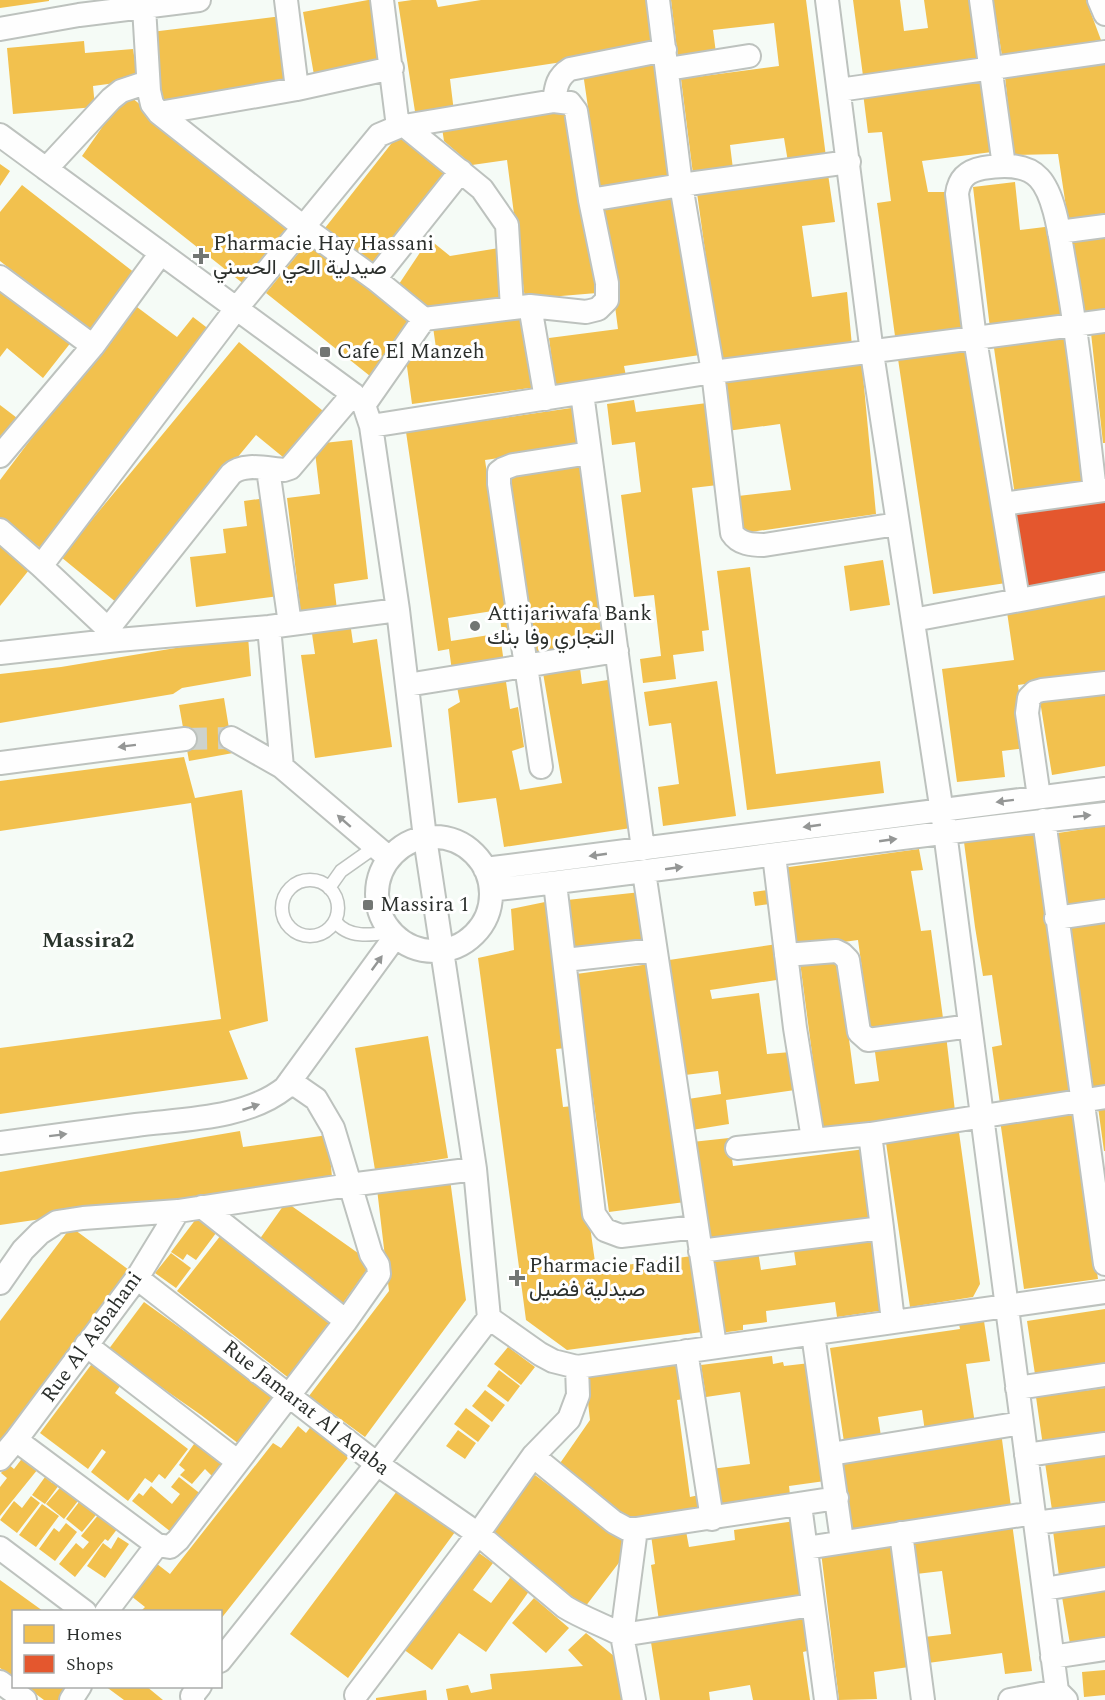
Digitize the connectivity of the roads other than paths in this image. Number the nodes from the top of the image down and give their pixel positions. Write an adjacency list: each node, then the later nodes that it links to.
1 (199, 0): 8 (street)
2 (286, 0): 18 (street)
3 (382, 0): 15 (street)
4 (658, 0): 14 (street)
5 (827, 0): 19 (street)
6 (981, 0): 16 (street)
7 (1099, 0): 10 (street)
8 (144, 7): 9 (street); 17 (street)
9 (78, 8): 11 (street)
10 (1105, 14)
11 (0, 29)
12 (1105, 52): 16 (street)
13 (749, 56): 14 (street)
14 (666, 60): 20 (street); 28 (street)
15 (392, 68): 18 (street); 22 (street)
16 (990, 68): 19 (street); 25 (street)
17 (148, 82): 21 (street); 26 (street)
18 (297, 89): 21 (street)
19 (839, 90): 24 (street)
20 (554, 101): 22 (street); 29 (street)
21 (159, 113): 30 (street)
22 (401, 126): 27 (street); 30 (street)
23 (0, 135): 26 (street)
24 (849, 162): 28 (street); 43 (street)
25 (1004, 166): 32 (street); 41 (street)
26 (46, 169): 33 (street)
27 (461, 171): 35 (street); 36 (street)
28 (681, 185): 29 (street); 44 (street)
29 (590, 200): 36 (street)
30 (302, 226): 35 (street); 37 (street)
31 (1105, 226): 32 (street)
32 (1059, 232): 40 (street)
33 (161, 253): 37 (street); 42 (street)
34 (0, 277): 42 (street)
35 (375, 279): 38 (street)
36 (521, 307): 38 (street); 46 (street)
37 (236, 309): 47 (street); 55 (street)
38 (423, 319): 47 (street)
39 (1105, 321): 40 (street)
40 (1076, 325): 41 (street); 51 (street)
41 (975, 339): 43 (street); 52 (street)
42 (93, 346): 49 (street)
43 (872, 353): 44 (street); 53 (street)
44 (713, 372): 45 (street); 53 (street)
45 (582, 393): 46 (street); 48 (street)
46 (546, 399): 47 (street)
47 (363, 408): 50 (street); 58 (street)
48 (590, 453): 63 (street); 64 (street)
49 (0, 456)
50 (268, 469): 60 (street); 61 (street)
51 (1100, 491): 52 (street)
52 (1003, 504): 57 (street)
53 (897, 524): 59 (street)
54 (0, 530): 55 (street)
55 (41, 566): 61 (street)
56 (1105, 584): 57 (street)
57 (1018, 599): 59 (street)
58 (398, 610): 60 (street); 66 (street)
59 (913, 620): 74 (street)
60 (280, 625): 61 (street); 70 (street)
61 (113, 634): 62 (street)
62 (3, 650)
63 (617, 651): 64 (street); 79 (street)
64 (526, 667): 66 (street); 71 (street)
65 (1105, 683): 73 (street)
66 (407, 685): 78 (street)
67 (231, 738): 70 (street)
68 (185, 739): 69 (street, one-way to 69)
69 (0, 763)
70 (282, 767): 80 (street, one-way to 70)
71 (541, 767)
72 (1105, 789): 73 (street)
73 (1039, 796): 74 (street, one-way to 74)
74 (940, 809): 77 (street); 79 (street, one-way to 79)
75 (1105, 814): 76 (street, one-way to 75)
76 (1044, 820): 77 (street); 87 (street)
77 (945, 832): 81 (street, one-way to 77); 94 (street)
78 (425, 838): 80 (street); 83 (street); 91 (street)
79 (643, 849): 83 (street, one-way to 83)
80 (382, 852): 85 (lane); 89 (street)
81 (774, 855): 82 (street, one-way to 81); 92 (street)
82 (644, 872): 84 (street); 90 (street)
83 (488, 880): 84 (street); 91 (street)
84 (555, 883): 93 (street)
85 (329, 888): 88 (lane); 88 (lane)
86 (1105, 912): 87 (street)
87 (1056, 918): 97 (street)
88 (335, 921): 89 (lane)
89 (393, 935): 91 (street); 95 (street, one-way to 89)
90 (655, 950): 93 (street); 107 (street)
91 (443, 951): 103 (street)
92 (786, 955): 94 (street); 100 (street)
93 (565, 960): 107 (street)
94 (970, 1026): 98 (street)
95 (290, 1081): 101 (street, one-way to 95); 104 (street)
96 (1105, 1097): 97 (street)
97 (1081, 1101): 98 (street); 112 (street)
98 (983, 1116): 99 (street); 116 (street)
99 (870, 1134): 100 (street); 108 (street)
100 (813, 1140): 102 (street)
101 (0, 1143)
102 (738, 1148)
103 (475, 1169): 104 (street); 117 (street)
104 (349, 1185): 105 (street); 118 (street)
105 (202, 1207): 106 (street); 118 (street)
106 (178, 1211): 109 (street); 113 (street, Rue Al Asbahani)
107 (696, 1227): 110 (street)
108 (882, 1228): 110 (street); 119 (street)
109 (23, 1250): 111 (street); 114 (street)
110 (700, 1251): 122 (street)
111 (0, 1254)
112 (1105, 1264)
113 (137, 1278): 121 (street, Rue Al Asbahani); 127 (street, Rue Jamarat Al Aqaba)
114 (0, 1283)
115 (1105, 1292): 116 (street)
116 (1007, 1305): 119 (street); 126 (street)
117 (489, 1318): 124 (street); 136 (street)
118 (346, 1321): 127 (street)
119 (893, 1322): 120 (street)
120 (813, 1334): 122 (street); 131 (street)
121 (86, 1345): 129 (street, Rue Al Asbahani); 135 (street)
122 (715, 1346): 123 (street)
123 (686, 1351): 124 (street); 141 (street)
124 (577, 1367): 133 (street)
125 (1105, 1375): 126 (street)
126 (1017, 1388): 128 (street)
127 (288, 1395): 135 (street); 136 (street, Rue Jamarat Al Aqaba)
128 (1022, 1423): 131 (street); 132 (street)
129 (16, 1440): 134 (street, Rue Al Asbahani); 146 (street)
130 (1105, 1444): 132 (street)
131 (831, 1454): 137 (street)
132 (1026, 1455): 140 (street)
133 (533, 1456): 142 (street); 144 (street)
134 (0, 1458)
135 (237, 1461): 146 (street)
136 (377, 1464): 144 (street, Rue Jamarat Al Aqaba); 157 (street)
137 (837, 1498): 138 (street); 145 (street)
138 (800, 1505): 141 (street); 148 (street)
139 (1105, 1514): 140 (street)
140 (1034, 1518): 143 (street); 150 (street)
141 (712, 1519): 142 (street)
142 (636, 1529): 154 (street)
143 (901, 1533): 145 (street); 164 (street)
144 (478, 1534): 154 (street, Rue Jamarat Al Aqaba); 159 (street)
145 (842, 1541): 148 (street)
146 (157, 1545): 153 (street)
147 (0, 1548): 152 (street)
148 (806, 1548): 151 (street)
149 (1105, 1579): 150 (street)
150 (1044, 1589): 156 (street)
151 (812, 1605): 154 (street); 163 (street)
152 (84, 1610)
153 (107, 1610)
154 (622, 1635): 162 (street)
155 (1105, 1649): 156 (street)
156 (1052, 1657): 160 (street)
157 (222, 1658)
158 (0, 1682): 161 (street)
159 (356, 1695)
160 (1061, 1696): 165 (street)
161 (25, 1700)
162 (634, 1700)
163 (826, 1700)
164 (923, 1700)
165 (1010, 1700)

